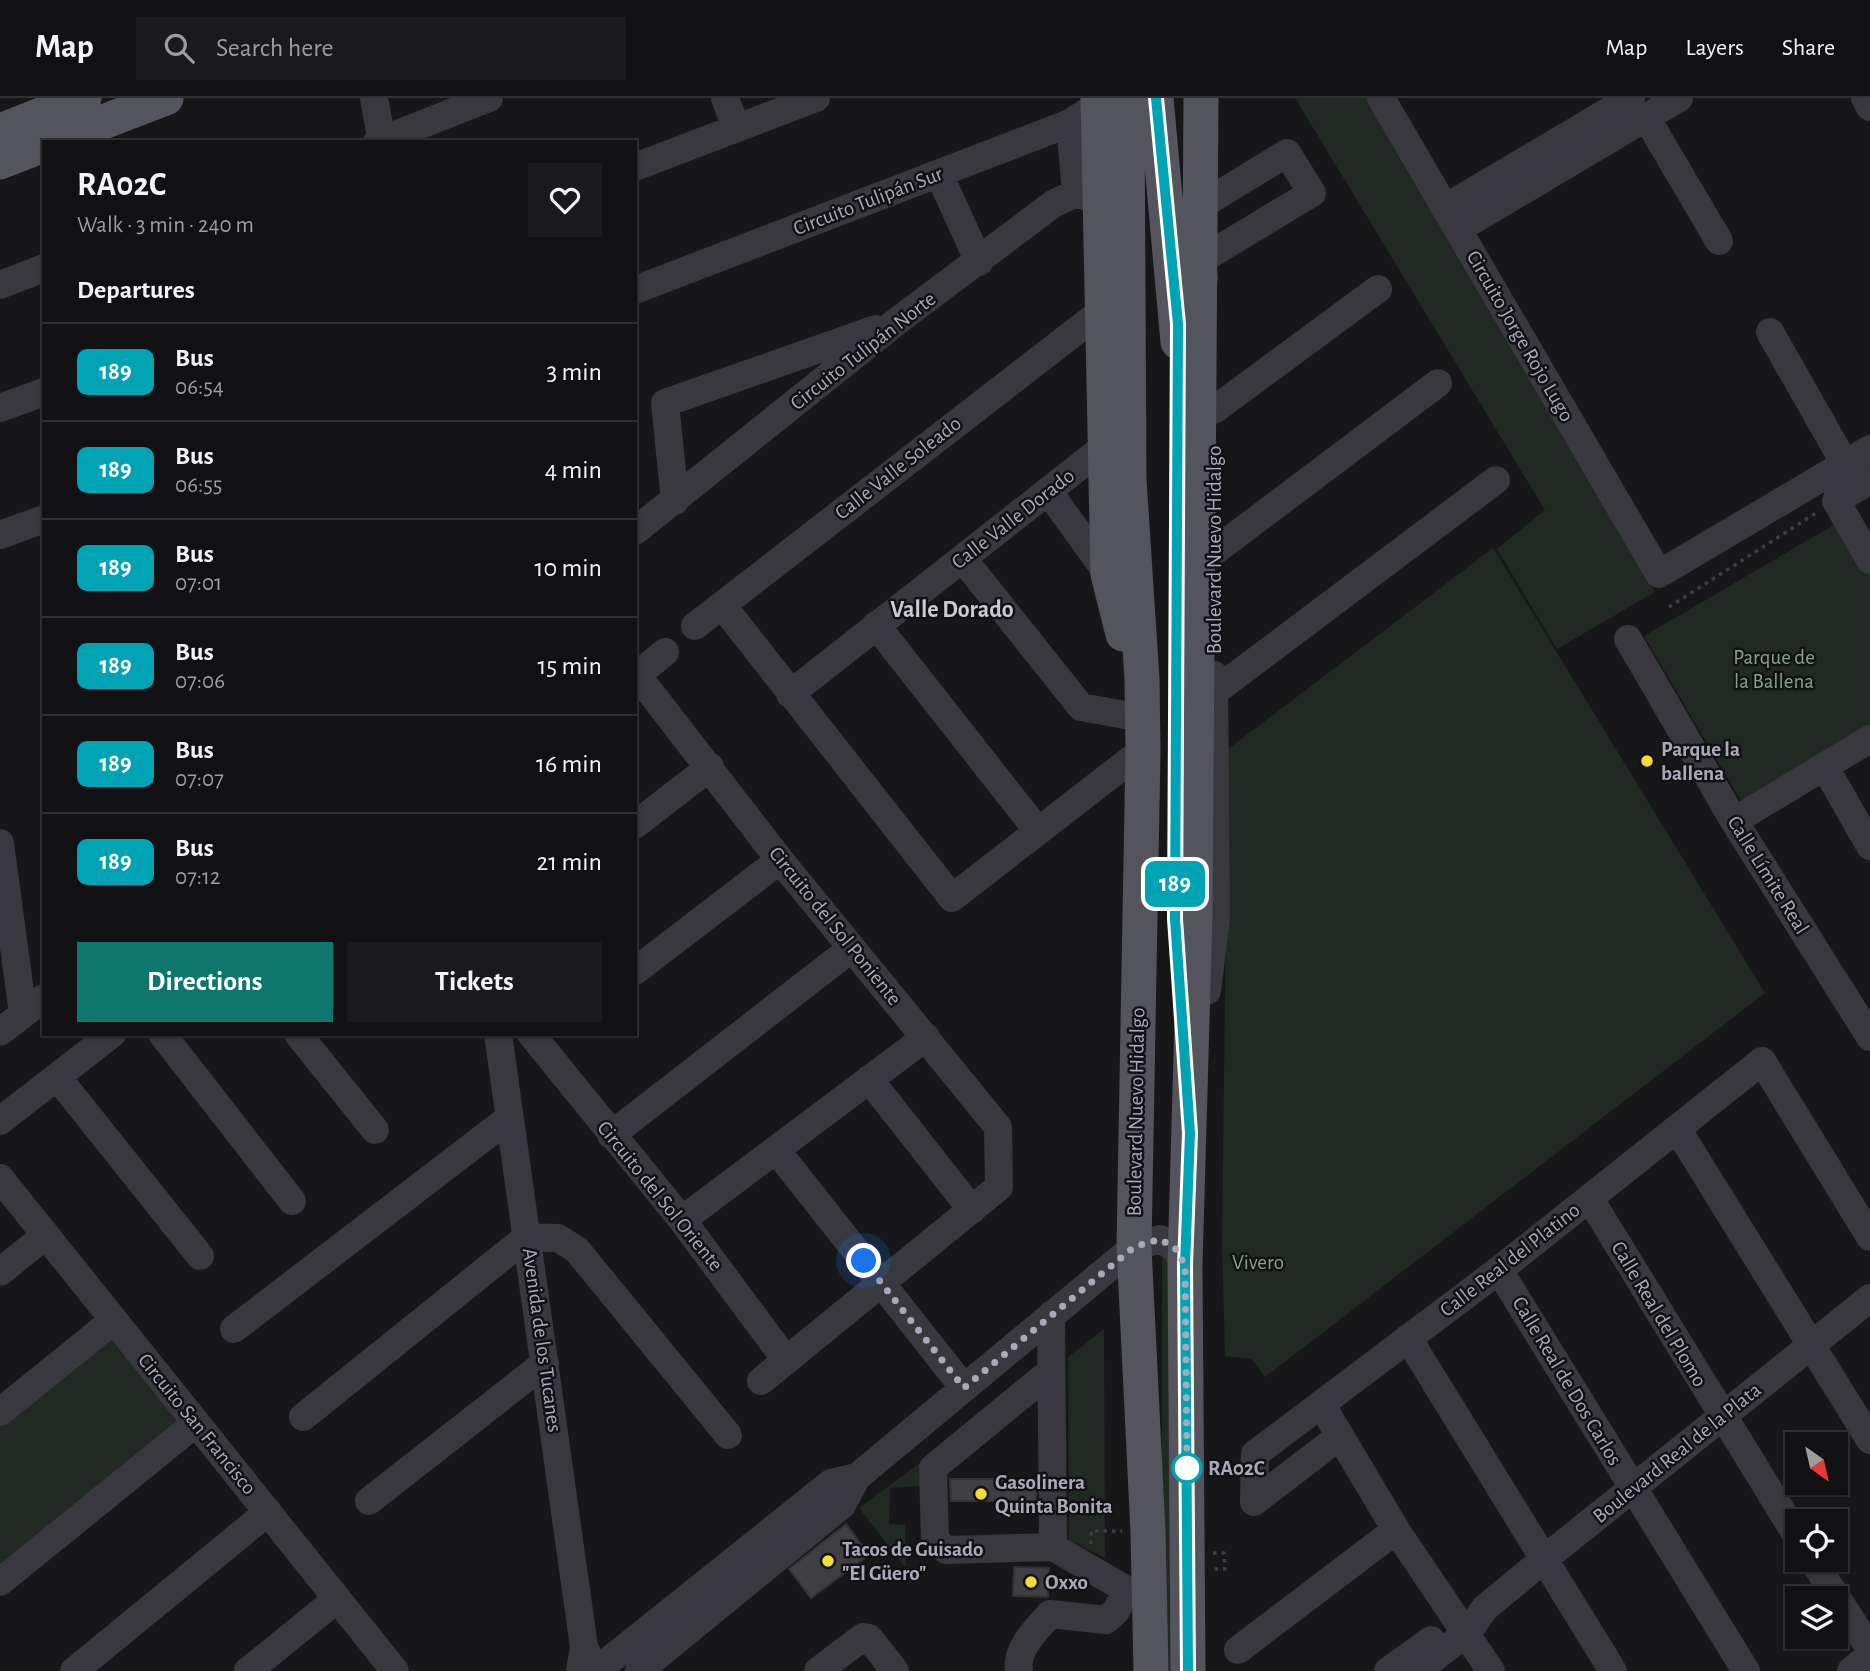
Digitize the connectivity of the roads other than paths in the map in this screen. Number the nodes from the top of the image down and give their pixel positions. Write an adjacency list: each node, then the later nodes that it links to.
1 (84, 98): 17 (main road)
2 (166, 98): 18 (main road)
3 (374, 98): 19 (street)
4 (489, 98): 20 (street)
5 (725, 98): 16 (street)
6 (816, 98): 16 (street)
7 (1156, 98): 93 (main road, Boulevard Nuevo Hidalgo)
8 (1174, 98): 63 (main road, Boulevard Nuevo Hidalgo)
9 (1201, 98): 26 (main road, Boulevard Nuevo Hidalgo)
10 (1381, 98): 27 (street, Circuito Jorge Rojo Lugo)
11 (1679, 98): 14 (street)
12 (1865, 98): 15 (street)
13 (1098, 106): 24 (street, Circuito Tulipán Sur); 25 (main road); 63 (main road, Boulevard Nuevo Hidalgo)
14 (1638, 107): 27 (street); 28 (street)
15 (1870, 107)
16 (736, 128): 23 (street)
17 (0, 131)
18 (57, 140)
19 (380, 140)
20 (383, 140)
21 (42, 146): 22 (main road)
22 (0, 162)
23 (637, 166)
24 (940, 174): 30 (street); 33 (street, Circuito Tulipán Sur)
25 (1088, 197): 30 (street, Circuito Tulipán Norte); 35 (main road)
26 (1202, 205): 29 (main road, Boulevard Nuevo Hidalgo); 29 (street)
27 (1452, 218): 44 (street, Circuito Jorge Rojo Lugo)
28 (1719, 241)
29 (1201, 260): 41 (street, Boulevard Nuevo Hidalgo); 93 (main road, Boulevard Nuevo Hidalgo)
30 (979, 262): 36 (street, Circuito Tulipán Norte)
31 (42, 269): 32 (street)
32 (0, 285)
33 (637, 289)
34 (1378, 289): 41 (street)
35 (1101, 312): 42 (main road); 56 (street, Calle Valle Soleado)
36 (895, 323): 48 (street, Circuito Tulipán Norte); 48 (street)
37 (1770, 332): 44 (street)
38 (1438, 383): 52 (street)
39 (42, 393): 40 (street)
40 (0, 408)
41 (1214, 410): 52 (street, Boulevard Nuevo Hidalgo)
42 (1104, 447): 47 (street, Calle Valle Dorado); 55 (main road)
43 (1870, 449): 44 (street)
44 (1845, 464)
45 (1496, 480): 64 (street)
46 (1870, 480): 54 (street)
47 (1048, 491): 53 (street, Calle Valle Dorado); 55 (street)
48 (675, 501): 50 (street, Circuito Tulipán Norte)
49 (42, 520): 51 (street)
50 (637, 530)
51 (0, 535)
52 (1215, 551): 64 (street, Boulevard Nuevo Hidalgo)
53 (963, 559): 57 (street, Calle Valle Dorado); 66 (street)
54 (1870, 560)
55 (1108, 574): 63 (main road)
56 (722, 605): 58 (street, Calle Valle Soleado); 65 (street)
57 (876, 625): 65 (street, Calle Valle Dorado); 72 (street)
58 (695, 626)
59 (1628, 639): 70 (street, Calle Límite Real)
60 (664, 652): 61 (street)
61 (637, 675)
62 (637, 677): 68 (street, Circuito del Sol Poniente)
63 (1142, 679): 66 (main road, Boulevard Nuevo Hidalgo)
64 (1214, 692): 93 (street, Boulevard Nuevo Hidalgo)
65 (790, 694): 72 (street)
66 (1142, 734): 72 (street); 104 (main road, Boulevard Nuevo Hidalgo)
67 (1870, 739): 69 (street)
68 (710, 766): 71 (street); 75 (street, Circuito del Sol Poniente)
69 (1825, 767): 70 (street); 74 (street)
70 (1734, 821): 85 (street, Calle Límite Real)
71 (637, 823)
72 (1038, 831)
73 (0, 843): 78 (street)
74 (1870, 846)
75 (780, 860): 76 (street, Circuito del Sol Poniente); 77 (street)
76 (852, 948): 84 (street, Circuito del Sol Poniente); 94 (street)
77 (637, 969)
78 (34, 1006): 79 (street)
79 (0, 1032)
80 (110, 1036): 87 (street)
81 (164, 1036): 98 (street)
82 (300, 1036): 91 (street)
83 (498, 1036): 89 (street, Avenida de los Tucanes)
84 (926, 1037): 88 (street); 99 (street, Circuito del Sol Poniente)
85 (1870, 1037)
86 (541, 1038): 94 (street, Circuito del Sol Oriente)
87 (58, 1078): 90 (street); 105 (street)
88 (869, 1079): 95 (street); 99 (street)
89 (509, 1118): 102 (street, Avenida de los Tucanes); 113 (street)
90 (0, 1121)
91 (375, 1130)
92 (1678, 1130): 97 (street, Calle Real del Platino); 103 (street, Calle Real del Platino); 115 (street)
93 (1190, 1133): 106 (main road, Boulevard Nuevo Hidalgo)
94 (611, 1135): 100 (street, Circuito del Sol Oriente)
95 (777, 1151): 100 (street); 109 (street)
96 (0, 1178): 101 (street, Circuito San Francisco)
97 (1590, 1199): 107 (street, Calle Real del Platino); 124 (street, Calle Real del Plomo)
98 (292, 1201)
99 (972, 1210): 109 (street)
100 (682, 1220): 116 (street, Circuito del Sol Oriente)
101 (46, 1235): 108 (street); 112 (street, Circuito San Francisco)
102 (527, 1237): 117 (street, Avenida de los Tucanes); 123 (street); 126 (street)
103 (1870, 1237)
104 (1134, 1247): 106 (street); 111 (street); 139 (main road, Boulevard Nuevo Hidalgo)
105 (200, 1256)
106 (1185, 1265): 154 (main road, Boulevard Nuevo Hidalgo)
107 (1499, 1270): 114 (street, Calle Real del Platino); 130 (street, Calle Real de Dos Carlos)
108 (0, 1272)
109 (881, 1283): 116 (street); 120 (street)
110 (1870, 1298): 115 (street, Boulevard Real de la Plata)
111 (1051, 1315): 118 (street); 120 (street)
112 (114, 1320): 122 (street); 125 (street, Circuito San Francisco)
113 (234, 1329)
114 (1408, 1338): 121 (street, Calle Real del Platino); 136 (street)
115 (1811, 1345): 124 (street, Boulevard Real de la Plata); 128 (street)
116 (786, 1360): 119 (street)
117 (545, 1363): 131 (street); 145 (street, Avenida de los Tucanes)
118 (1051, 1371): 135 (street); 135 (street)
119 (761, 1381)
120 (964, 1388): 129 (street)
121 (1321, 1404): 127 (street); 127 (street, Calle Real del Platino)
122 (0, 1412)
123 (303, 1417)
124 (1721, 1417): 130 (street, Boulevard Real de la Plata); 133 (street, Calle Real del Plomo)
125 (196, 1423): 132 (street, Circuito San Francisco); 138 (street)
126 (728, 1435)
127 (1340, 1436): 134 (street)
128 (1870, 1440)
129 (857, 1477): 145 (street); 149 (street)
130 (1632, 1488): 136 (street, Boulevard Real de la Plata); 159 (street, Calle Real de Dos Carlos)
131 (369, 1501)
132 (268, 1512): 140 (street, Circuito San Francisco); 146 (street)
133 (1785, 1517)
134 (1396, 1530): 141 (street); 143 (street)
135 (1053, 1547): 139 (street)
136 (1543, 1560): 141 (street, Boulevard Real de la Plata); 158 (street)
137 (1820, 1572): 142 (street)
138 (0, 1582)
139 (1138, 1594): 152 (street); 153 (main road, Boulevard Nuevo Hidalgo)
140 (337, 1599): 147 (street); 148 (street, Circuito San Francisco)
141 (1463, 1626): 155 (street, Boulevard Real de la Plata); 156 (street, Boulevard Real de la Plata); 157 (street)
142 (1870, 1649)
143 (1238, 1650)
144 (1870, 1655): 160 (street)
145 (589, 1665)
146 (74, 1671)
147 (248, 1671)
148 (395, 1671)
149 (639, 1671)
150 (818, 1671): 151 (street)
151 (895, 1671)
152 (1019, 1671)
153 (1151, 1671)
154 (1188, 1671)
155 (1388, 1671)
156 (1417, 1671)
157 (1491, 1671)
158 (1613, 1671)
159 (1746, 1671)
160 (1851, 1671)

